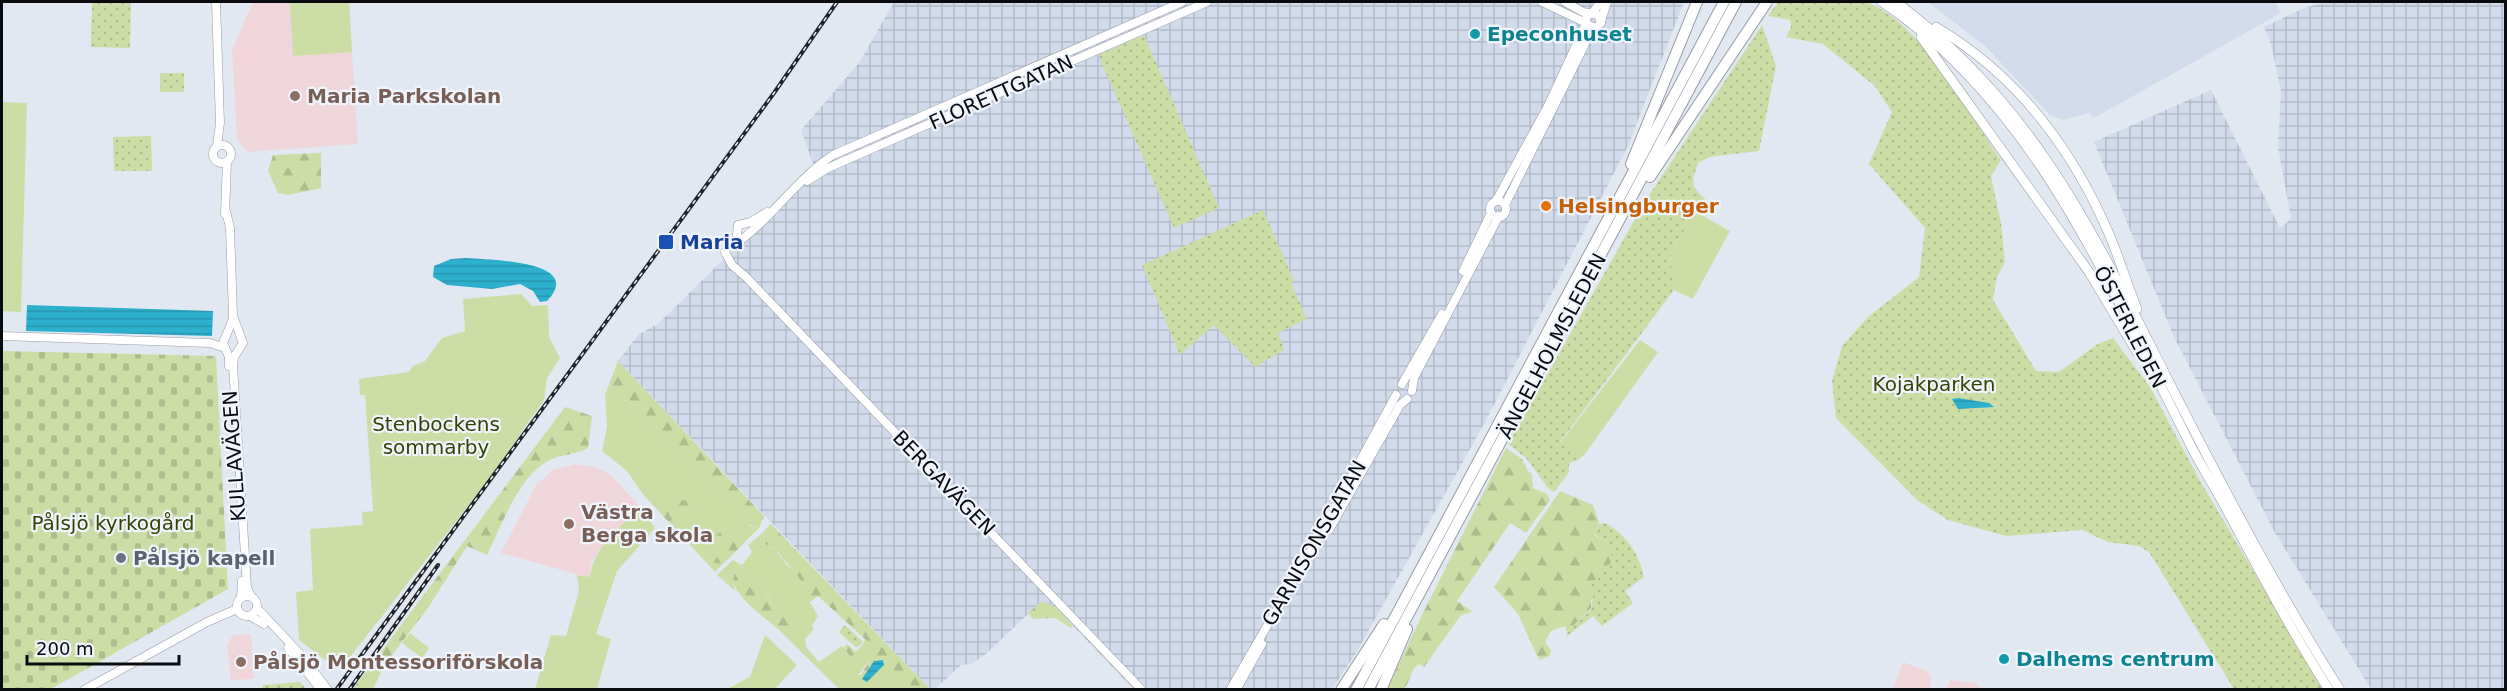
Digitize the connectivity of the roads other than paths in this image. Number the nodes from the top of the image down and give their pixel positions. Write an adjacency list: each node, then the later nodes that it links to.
1 (216, 2): 18 (street, KULLAVÄGEN)
2 (1182, 2): 25 (street, FLORETTGATAN)
3 (1208, 2): 25 (street, FLORETTGATAN)
4 (1542, 2): 16 (street)
5 (1565, 2): 14 (street)
6 (1601, 2): 14 (street, GARNISONSGATAN)
7 (1607, 2): 17 (street, GARNISONSGATAN)
8 (1697, 2): 34 (highway)
9 (1724, 2): 34 (highway, ÄNGELHOLMSLEDEN)
10 (1736, 2): 29 (highway, ÄNGELHOLMSLEDEN)
11 (1767, 2): 29 (highway)
12 (1882, 2): 15 (main road, ÖSTERLEDEN)
13 (1896, 2): 15 (main road, ÖSTERLEDEN)
14 (1591, 13): 16 (street, GARNISONSGATAN); 17 (street)
15 (1909, 16): 21 (main road, ÖSTERLEDEN); 42 (main road); 47 (main road)
16 (1586, 23): 17 (street); 26 (street, GARNISONSGATAN)
17 (1598, 24): 27 (street, GARNISONSGATAN)
18 (220, 123): 19 (street, KULLAVÄGEN); 20 (street, KULLAVÄGEN)
19 (217, 146): 20 (street); 23 (street, KULLAVÄGEN)
20 (227, 147): 22 (street, KULLAVÄGEN)
21 (2041, 157): 42 (main road, ÖSTERLEDEN); 47 (main road, ÖSTERLEDEN)
22 (227, 161): 23 (street); 24 (street, KULLAVÄGEN)
23 (218, 162): 24 (street, KULLAVÄGEN)
24 (224, 185): 35 (street, KULLAVÄGEN)
25 (798, 187): 31 (street, FLORETTGATAN)
26 (1496, 201): 27 (street); 28 (street, GARNISONSGATAN)
27 (1505, 205): 30 (street, GARNISONSGATAN)
28 (1491, 213): 30 (street); 43 (street, GARNISONSGATAN)
29 (1624, 213): 48 (highway, ÄNGELHOLMSLEDEN)
30 (1499, 216): 44 (street, GARNISONSGATAN)
31 (752, 226): 32 (street, FLORETTGATAN); 32 (street)
32 (734, 245): 33 (street, FLORETTGATAN)
33 (725, 252): 58 (street, BERGAVÄGEN)
34 (1582, 268): 49 (highway, ÄNGELHOLMSLEDEN)
35 (233, 316): 36 (street, KULLAVÄGEN); 38 (street, KULLAVÄGEN)
36 (239, 334): 38 (street); 41 (street, KULLAVÄGEN)
37 (2, 336): 39 (street)
38 (226, 336): 39 (street); 40 (street, KULLAVÄGEN)
39 (210, 343): 40 (street)
40 (226, 349): 41 (street); 51 (street, KULLAVÄGEN)
41 (239, 351): 50 (street, KULLAVÄGEN)
42 (2161, 366): 66 (main road, ÖSTERLEDEN)
43 (1402, 384): 44 (street); 45 (street, GARNISONSGATAN)
44 (1412, 391): 46 (street, GARNISONSGATAN)
45 (1396, 395): 46 (street); 59 (street, GARNISONSGATAN)
46 (1407, 399): 60 (street, GARNISONSGATAN)
47 (2189, 443): 65 (main road, ÖSTERLEDEN)
48 (1444, 547): 63 (highway, ÄNGELHOLMSLEDEN); 64 (highway)
49 (1419, 571): 61 (highway); 62 (highway, ÄNGELHOLMSLEDEN)
50 (251, 596): 51 (street); 52 (street, KULLAVÄGEN)
51 (241, 598): 53 (street, KULLAVÄGEN)
52 (257, 608): 54 (street); 57 (street, KULLAVÄGEN)
53 (237, 609): 54 (street); 55 (street)
54 (250, 616): 56 (street)
55 (84, 690)
56 (321, 690)
57 (328, 690)
58 (1142, 690)
59 (1230, 690)
60 (1236, 690)
61 (1341, 690)
62 (1356, 690)
63 (1368, 690)
64 (1381, 690)
65 (2329, 690)
66 (2340, 690)

